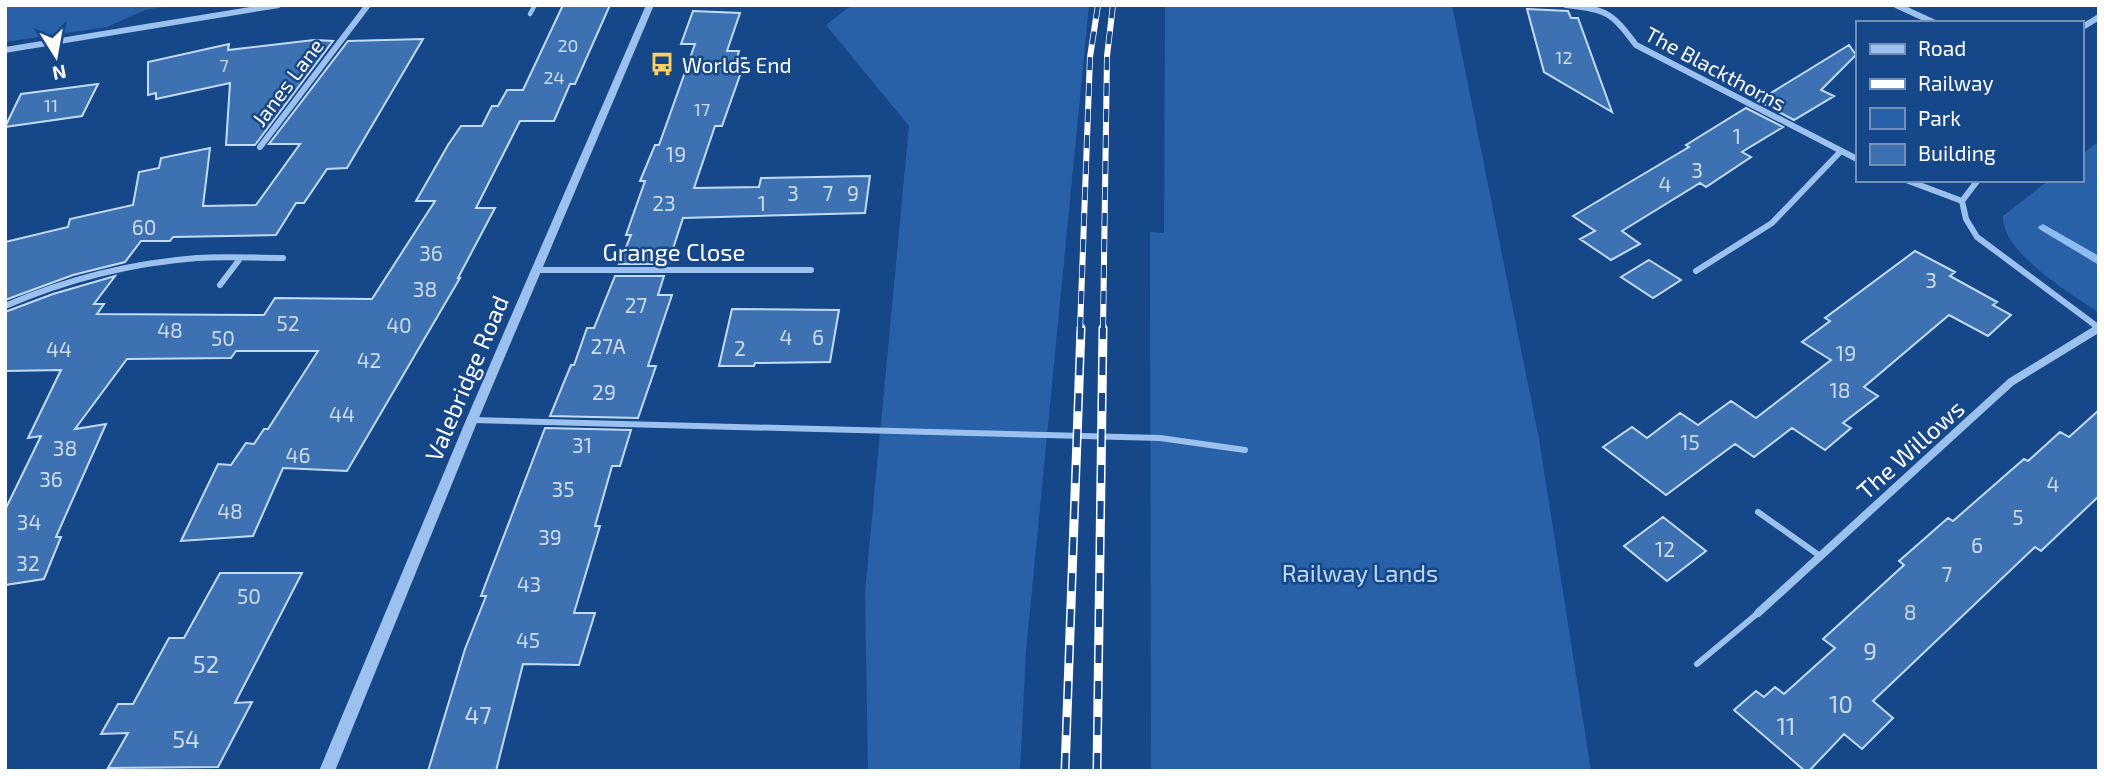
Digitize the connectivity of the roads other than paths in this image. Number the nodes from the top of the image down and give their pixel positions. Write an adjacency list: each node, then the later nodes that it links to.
1 (279, 5): 9 (street)
2 (368, 5): 10 (street, Janes Lane)
3 (535, 5): 7 (lane)
4 (650, 5): 18 (street, Valebridge Road)
5 (1566, 5): 11 (street, The Blackthorns)
6 (1896, 5): 8 (street)
7 (530, 14)
8 (1931, 21)
9 (5, 50)
10 (260, 147)
11 (1841, 151): 12 (street, The Blackthorns); 20 (street)
12 (1856, 158)
13 (1911, 182): 15 (street)
14 (1976, 182): 15 (street)
15 (1962, 201): 23 (street)
16 (283, 258): 17 (street)
17 (239, 260): 21 (street); 22 (street)
18 (537, 270): 19 (street, Grange Close); 24 (street, Valebridge Road)
19 (811, 270)
20 (1696, 271)
21 (220, 285)
22 (5, 306)
23 (2099, 328): 27 (street, The Willows)
24 (472, 420): 25 (lane); 30 (street, Valebridge Road)
25 (1245, 450)
26 (1758, 512): 27 (lane)
27 (1820, 556): 28 (street, The Willows)
28 (1758, 613): 29 (lane)
29 (1697, 664)
30 (327, 771)

